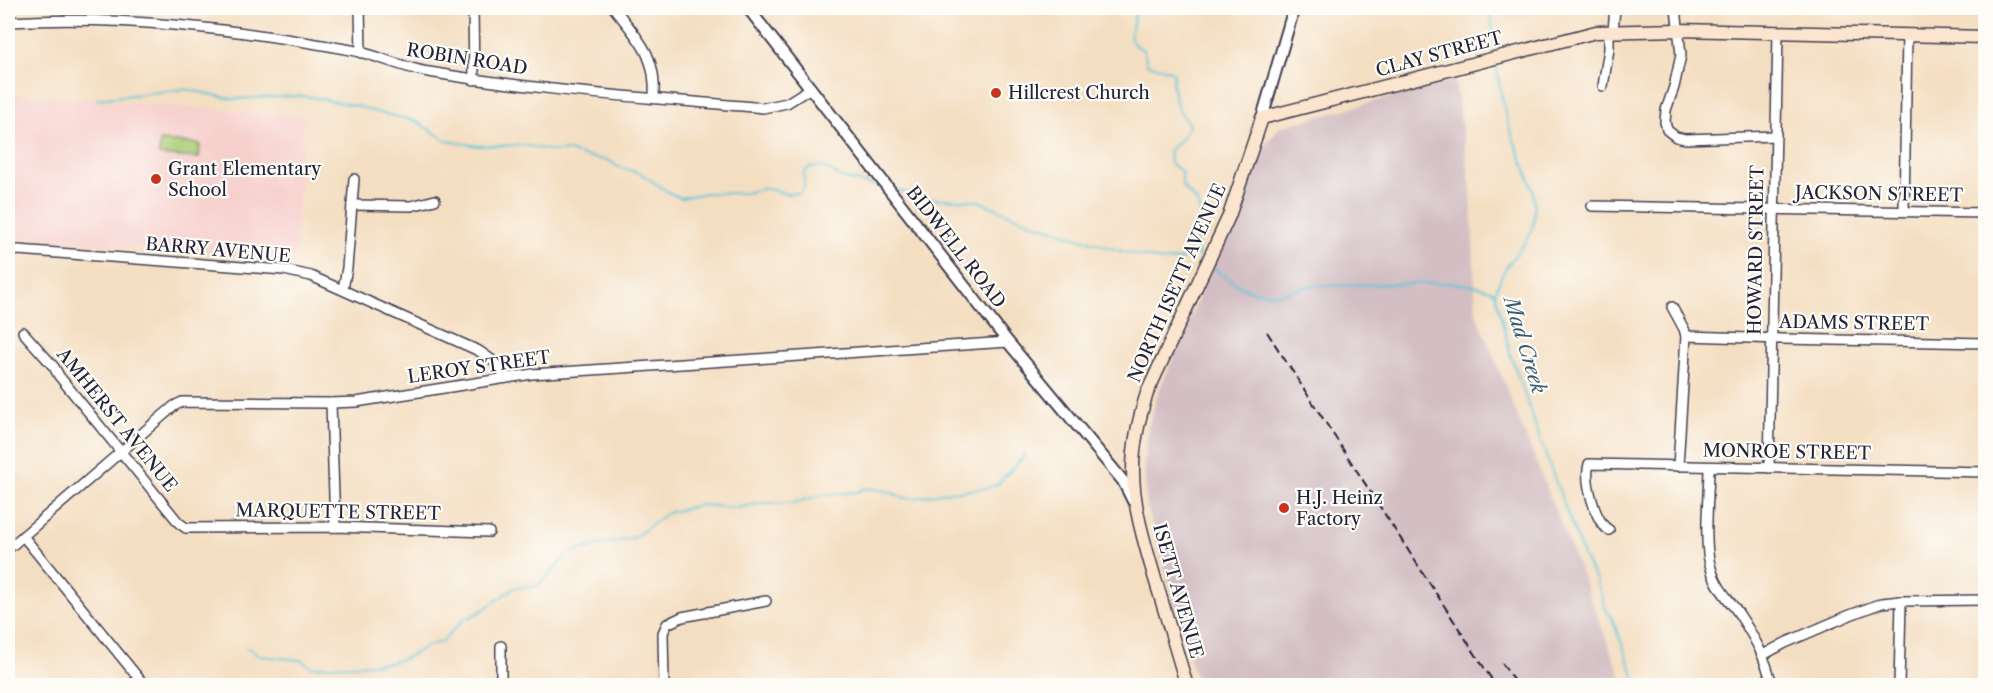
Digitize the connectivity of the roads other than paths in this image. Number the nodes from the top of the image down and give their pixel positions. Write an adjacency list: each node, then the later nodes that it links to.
1 (360, 8): 14 (street)
2 (473, 8): 15 (street)
3 (614, 8): 18 (street)
4 (748, 8): 17 (street, BIDWELL ROAD)
5 (1294, 8): 19 (street, NORTH ISETT AVENUE)
6 (1615, 8): 10 (street)
7 (1676, 8): 9 (street)
8 (8, 22): 14 (street, ROBIN ROAD)
9 (1678, 30): 10 (main road, CLAY STREET); 11 (main road, CLAY STREET); 20 (street)
10 (1611, 31): 16 (street); 19 (main road, CLAY STREET)
11 (1778, 33): 12 (main road, CLAY STREET); 20 (street, HOWARD STREET)
12 (1907, 36): 13 (main road, CLAY STREET); 26 (street)
13 (1986, 37)
14 (361, 53): 15 (street, ROBIN ROAD)
15 (474, 80): 18 (street, ROBIN ROAD)
16 (1603, 87)
17 (811, 88): 18 (street, ROBIN ROAD); 34 (street, BIDWELL ROAD)
18 (654, 98)
19 (1263, 118): 43 (main road, NORTH ISETT AVENUE)
20 (1776, 136): 25 (street, HOWARD STREET)
21 (354, 179): 23 (street)
22 (435, 200): 23 (street)
23 (352, 205): 29 (street)
24 (1592, 206): 25 (street, JACKSON STREET)
25 (1774, 209): 26 (street, JACKSON STREET); 33 (street, HOWARD STREET)
26 (1904, 211): 27 (street, JACKSON STREET)
27 (1986, 213)
28 (8, 252): 29 (street, BARRY AVENUE)
29 (343, 289): 36 (street, BARRY AVENUE)
30 (1672, 307): 32 (street)
31 (23, 332): 38 (street, AMHERST AVENUE)
32 (1686, 336): 33 (street, ADAMS STREET); 39 (street)
33 (1771, 338): 35 (street, ADAMS STREET); 41 (street, HOWARD STREET)
34 (1008, 342): 36 (street, LEROY STREET); 43 (street, BIDWELL ROAD)
35 (1986, 343)
36 (505, 378): 37 (street, LEROY STREET)
37 (331, 403): 38 (street, LEROY STREET); 44 (street)
38 (121, 451): 45 (street, AMHERST AVENUE); 48 (street, LEROY STREET)
39 (1678, 466): 40 (street, MONROE STREET); 46 (street, MONROE STREET)
40 (1709, 467): 41 (street, MONROE STREET); 54 (street)
41 (1769, 468): 42 (street, MONROE STREET)
42 (1986, 472)
43 (1136, 507): 58 (main road, ISETT AVENUE)
44 (335, 527): 45 (street, MARQUETTE STREET); 47 (street, MARQUETTE STREET)
45 (186, 528)
46 (1610, 530)
47 (489, 532)
48 (23, 536): 49 (street, LEROY STREET); 55 (street)
49 (8, 549)
50 (1986, 600): 52 (street)
51 (766, 601): 57 (street)
52 (1901, 601): 54 (street); 60 (street)
53 (501, 646): 56 (street)
54 (1763, 655): 59 (street)
55 (145, 686)
56 (501, 686)
57 (664, 686)
58 (1187, 686)
59 (1772, 686)
60 (1899, 686)

